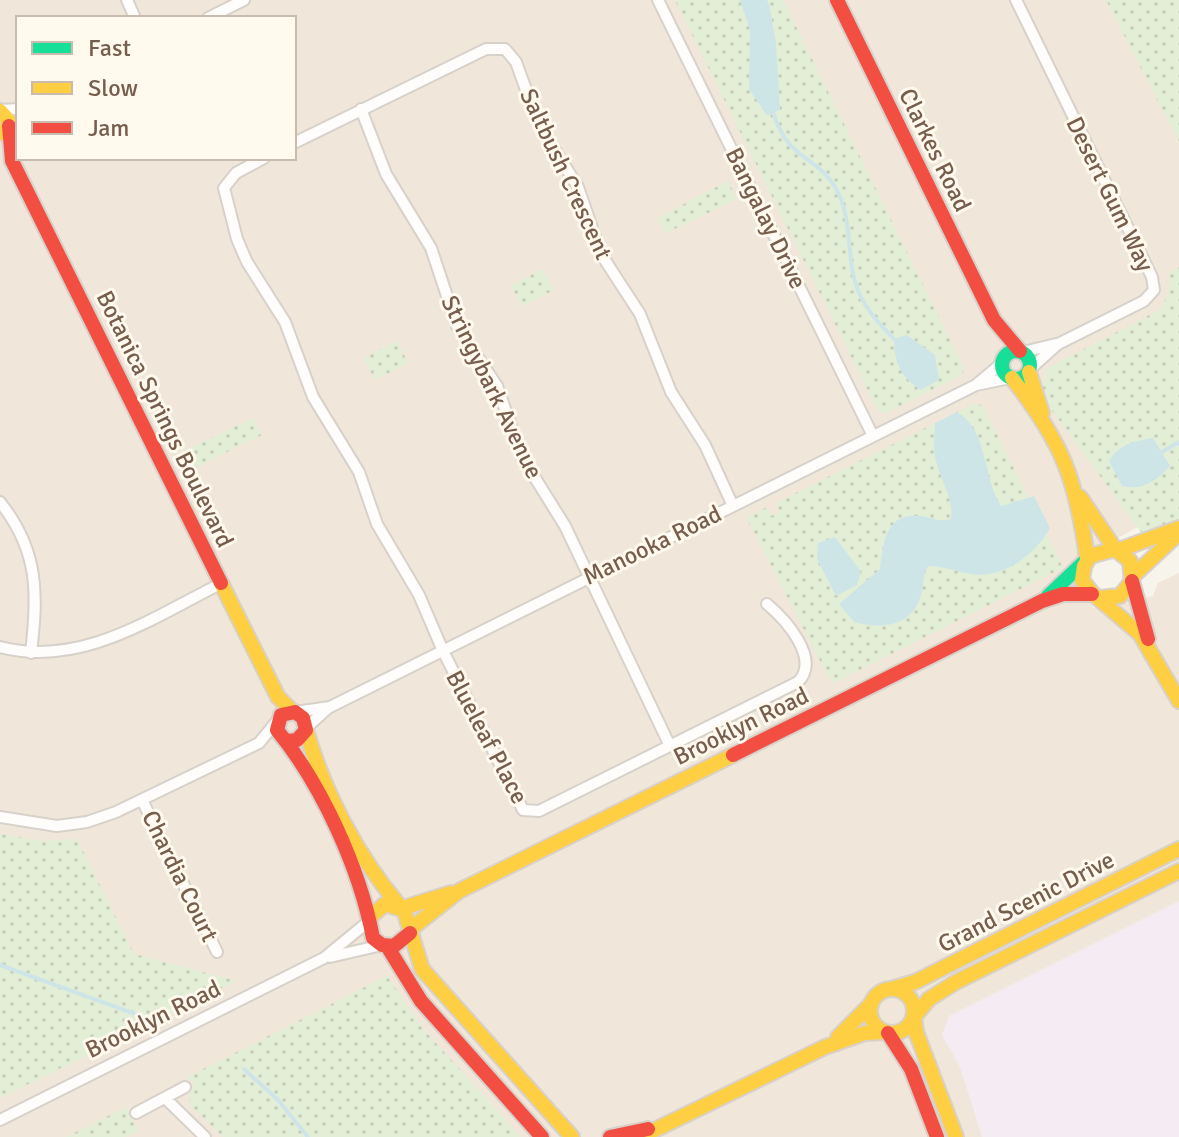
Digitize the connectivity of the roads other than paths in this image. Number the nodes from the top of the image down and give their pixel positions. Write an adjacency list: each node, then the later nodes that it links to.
1 (244, 0): 5 (street)
2 (658, 0): 21 (street, Bangalay Drive)
3 (837, 0): 13 (street, Clarkes Road)
4 (1016, 0): 14 (street, Desert Gum Way)
5 (212, 16)
6 (361, 109): 9 (street, Saltbush Crescent); 24 (street, Saltbush Crescent); 28 (street, Stringybark Avenue)
7 (0, 110): 8 (street)
8 (9, 127): 12 (street, Botanica Springs Boulevard)
9 (296, 142)
10 (0, 148): 12 (street, Botanica Springs Boulevard)
11 (260, 160): 36 (street)
12 (12, 161): 30 (street, Botanica Springs Boulevard)
13 (994, 320): 15 (street, Clarkes Road); 16 (street, Clarkes Road)
14 (1058, 344): 15 (street, Desert Gum Way); 17 (street, Desert Gum Way)
15 (1022, 351): 16 (street); 17 (street)
16 (1002, 362): 18 (street); 19 (street, Manooka Road)
17 (1030, 370): 18 (street); 20 (street)
18 (1011, 378): 19 (street, Manooka Road); 20 (street)
19 (976, 385): 21 (street, Manooka Road)
20 (1042, 415): 22 (street)
21 (873, 436): 24 (street, Manooka Road)
22 (1078, 494): 26 (street); 27 (street)
23 (0, 502): 37 (street)
24 (733, 506): 28 (street, Manooka Road)
25 (1179, 531): 26 (street); 29 (street)
26 (1117, 549): 27 (street); 29 (street)
27 (1086, 560): 31 (street); 32 (street, Brooklyn Road)
28 (587, 577): 36 (street, Manooka Road); 46 (street, Stringybark Avenue)
29 (1133, 579): 31 (street); 34 (street)
30 (222, 583): 37 (street); 38 (street, Botanica Springs Boulevard)
31 (1096, 596): 32 (street, Brooklyn Road); 34 (street)
32 (1042, 601): 51 (street, Brooklyn Road)
33 (767, 604): 46 (street, Blueleaf Place)
34 (1149, 643): 39 (street)
35 (0, 647): 37 (street)
36 (443, 651): 40 (street, Manooka Road); 46 (street, Blueleaf Place)
37 (31, 653)
38 (278, 697): 41 (street, Botanica Springs Boulevard); 42 (street, Botanica Springs Boulevard)
39 (1179, 701)
40 (330, 707): 41 (street, Manooka Road); 43 (street, Manooka Road)
41 (294, 712): 42 (street); 43 (street)
42 (278, 720): 44 (street); 45 (street)
43 (306, 729): 44 (street); 52 (street)
44 (286, 741): 45 (street); 53 (street)
45 (259, 743): 47 (street)
46 (670, 746)
47 (142, 800): 48 (street); 56 (street, Chardia Court)
48 (0, 817)
49 (1179, 849): 58 (street, Grand Scenic Drive)
50 (1179, 871): 60 (street, Grand Scenic Drive)
51 (459, 891): 52 (street, Brooklyn Road); 54 (street, Brooklyn Road)
52 (401, 906): 53 (street); 54 (street)
53 (369, 920): 55 (street); 57 (street, Brooklyn Road)
54 (411, 930): 55 (street); 70 (street)
55 (384, 946): 57 (street, Brooklyn Road); 69 (street)
56 (217, 952)
57 (324, 958): 66 (street, Brooklyn Road)
58 (891, 989): 59 (street, Grand Scenic Drive); 60 (street)
59 (871, 1003): 61 (street); 62 (street, Grand Scenic Drive)
60 (914, 1017): 61 (street, Grand Scenic Drive); 74 (street)
61 (886, 1033): 62 (street, Grand Scenic Drive); 73 (street)
62 (825, 1047): 67 (street, Grand Scenic Drive)
63 (185, 1087): 64 (street)
64 (167, 1100): 65 (street); 68 (street)
65 (136, 1113)
66 (0, 1120)
67 (676, 1122): 71 (street, Grand Scenic Drive); 72 (street, Grand Scenic Drive)
68 (205, 1137)
69 (542, 1137)
70 (572, 1137)
71 (610, 1137)
72 (640, 1137)
73 (937, 1137)
74 (956, 1137)

